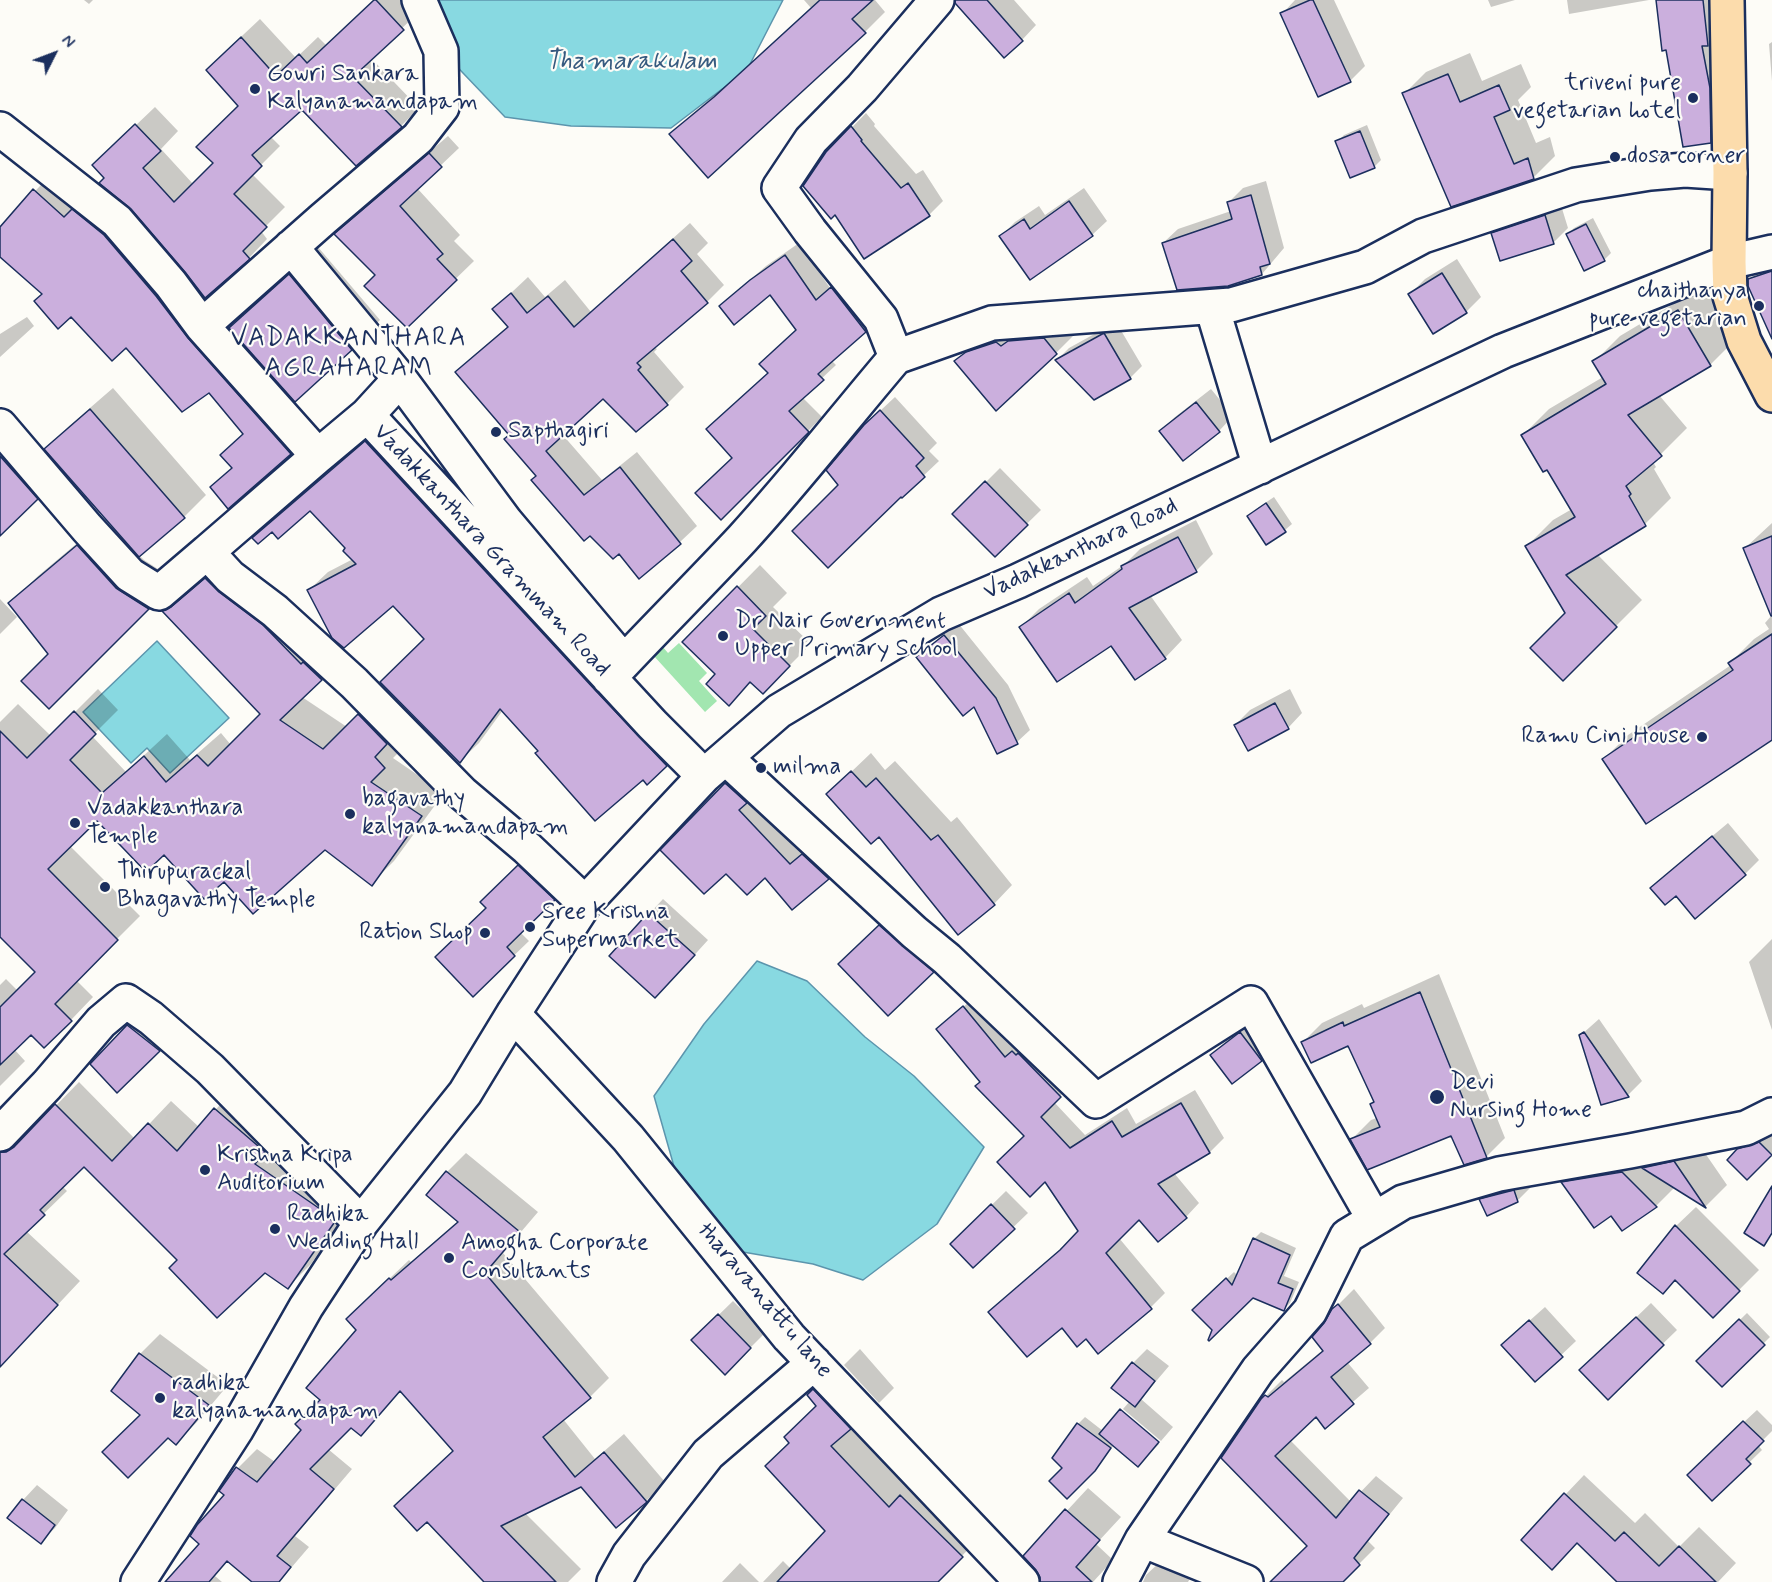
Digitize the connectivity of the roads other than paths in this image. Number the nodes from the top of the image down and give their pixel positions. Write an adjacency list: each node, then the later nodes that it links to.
1 (419, 0): 6 (street)
2 (937, 0): 11 (street)
3 (1727, 0): 5 (main road)
4 (0, 129): 10 (street)
5 (1730, 173): 8 (main road); 9 (street)
6 (291, 247): 10 (street); 12 (street)
7 (1772, 252): 8 (street, Vadakkanthara Road)
8 (1729, 262): 13 (main road); 17 (street, Vadakkanthara Road)
9 (1212, 307): 11 (street); 17 (street)
10 (202, 326): 16 (street)
11 (896, 357): 19 (street)
12 (400, 379): 14 (street); 19 (street)
13 (1772, 395)
14 (367, 416): 16 (street, Vadakkanthara Grammam Road); 19 (street, Vadakkanthara Grammam Road)
15 (0, 426): 18 (street, Vadakkanthara Grammam Road)
16 (318, 456): 18 (street, Vadakkanthara Grammam Road)
17 (1260, 466): 20 (street, Vadakkanthara Road)
18 (207, 552): 21 (street)
19 (616, 670): 20 (street, Vadakkanthara Grammam Road)
20 (715, 767): 21 (street, Vadakkanthara Road); 25 (street, Vadakkanthara Grammam Road)
21 (585, 903): 22 (street, Vadakkanthara Road)
22 (513, 1014): 26 (street, Vadakkanthara Road); 27 (street, tharavanattu lane)
23 (1772, 1115): 25 (street)
24 (0, 1134): 26 (street)
25 (1374, 1219): 28 (street)
26 (361, 1223): 29 (street, Vadakkanthara Road)
27 (814, 1363): 30 (street); 31 (street, tharavanattu lane)
28 (1142, 1540): 32 (street); 33 (street)
29 (138, 1582)
30 (614, 1582)
31 (1022, 1582)
32 (1120, 1582)
33 (1246, 1582)

